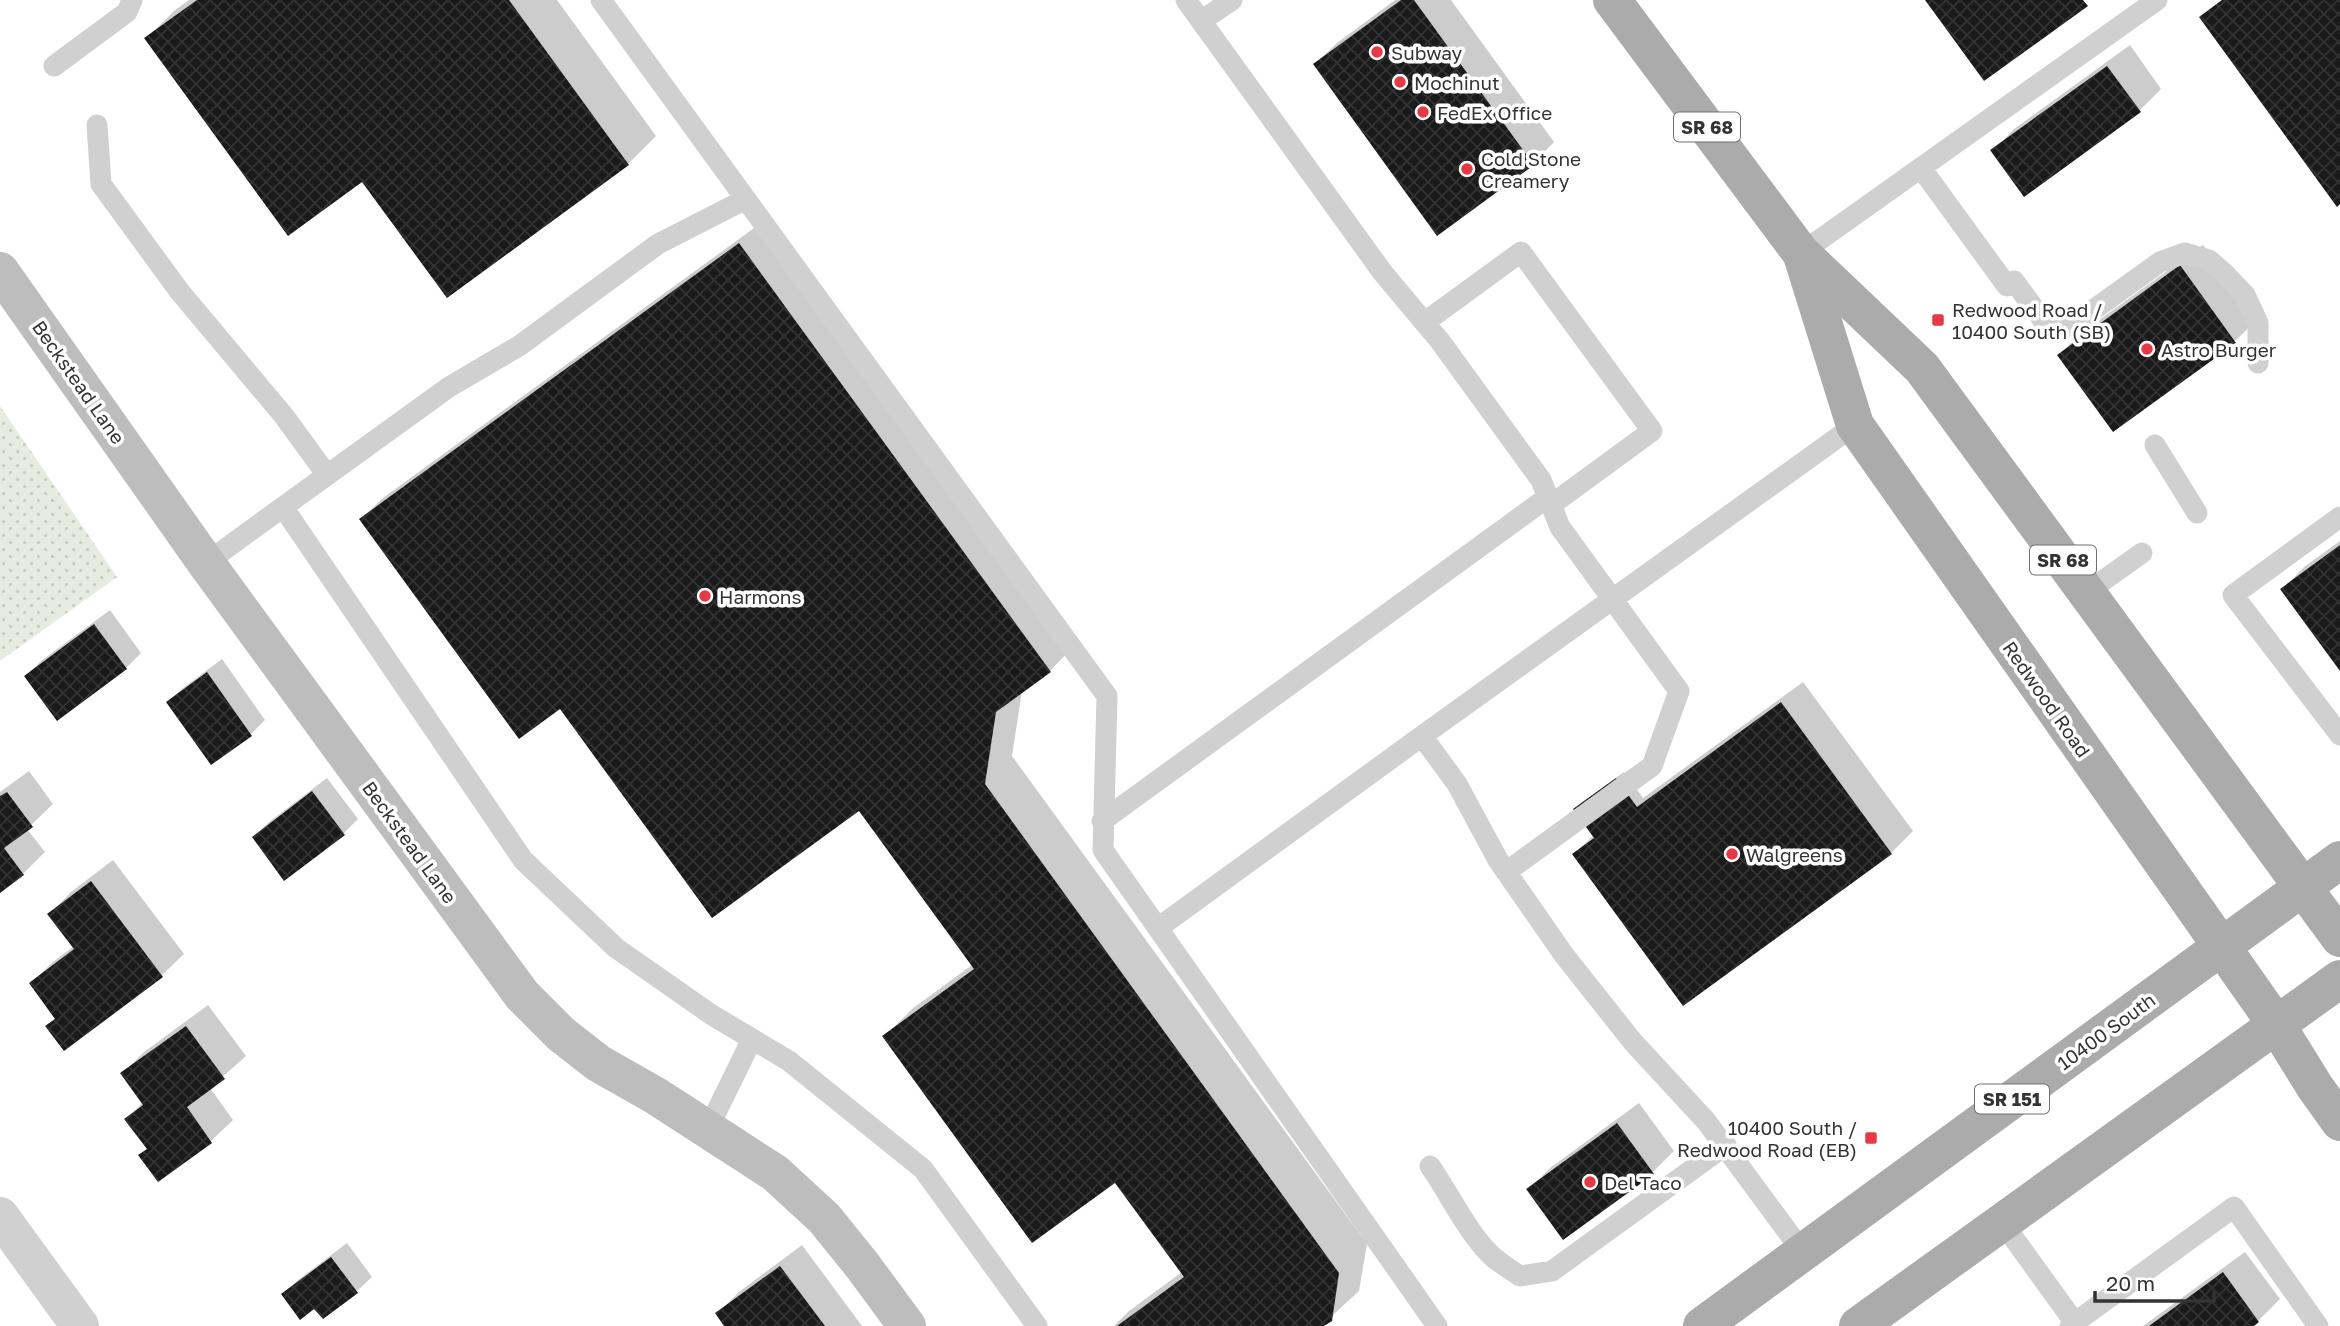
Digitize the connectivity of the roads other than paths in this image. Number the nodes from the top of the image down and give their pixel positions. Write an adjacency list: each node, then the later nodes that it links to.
1 (132, 0): 8 (lane)
2 (601, 0): 11 (lane)
3 (1186, 0): 7 (lane)
4 (1231, 0): 7 (lane)
5 (1612, 0): 12 (main road, Redwood Road / SR 68)
6 (2157, 0): 10 (lane)
7 (1201, 21): 14 (lane)
8 (54, 66)
9 (97, 125): 18 (lane)
10 (1921, 168): 12 (lane); 15 (lane)
11 (746, 199): 18 (lane); 29 (lane)
12 (1801, 253): 16 (main road, Redwood Road / SR 68); 25 (main road, Redwood Road / SR 68)
13 (0, 271): 24 (street, Beckstead Lane)
14 (1425, 322): 19 (lane); 19 (lane)
15 (2258, 363)
16 (1855, 425): 26 (lane); 35 (main road, Redwood Road / SR 68)
17 (2155, 444): 21 (lane)
18 (327, 475): 20 (lane)
19 (1550, 501): 26 (lane); 29 (lane)
20 (283, 507): 24 (lane); 38 (lane)
21 (2197, 513)
22 (2340, 517): 27 (lane)
23 (2142, 553): 25 (lane)
24 (206, 563): 40 (street, Beckstead Lane)
25 (2087, 592): 32 (main road, Redwood Road / SR 68)
26 (1612, 598): 28 (lane); 31 (lane)
27 (2340, 735)
28 (1422, 736): 31 (lane); 33 (lane)
29 (1102, 821): 33 (lane)
30 (2340, 860): 32 (main road, 10400 South / SR 151)
31 (1506, 872): 41 (lane)
32 (2303, 887): 34 (main road, Redwood Road / SR 68); 35 (main road, 10400 South / SR 151)
33 (1158, 928): 50 (lane)
34 (2340, 938)
35 (2222, 947): 37 (main road, Redwood Road / SR 68); 45 (main road, 10400 South / SR 151)
36 (2340, 979): 37 (main road)
37 (2276, 1024): 39 (main road, Redwood Road / SR 68); 44 (main road)
38 (752, 1039): 40 (lane); 46 (lane)
39 (2340, 1122)
40 (708, 1129): 49 (street, Beckstead Lane)
41 (1726, 1145): 42 (lane); 45 (lane)
42 (1430, 1166)
43 (0, 1216): 48 (street)
44 (2002, 1222): 47 (lane); 52 (main road)
45 (1802, 1251): 51 (main road, 10400 South / SR 151)
46 (1029, 1323)
47 (2073, 1324): 53 (lane)
48 (79, 1326)
49 (907, 1326)
50 (1437, 1326)
51 (1702, 1326)
52 (1858, 1326)
53 (2318, 1326)

